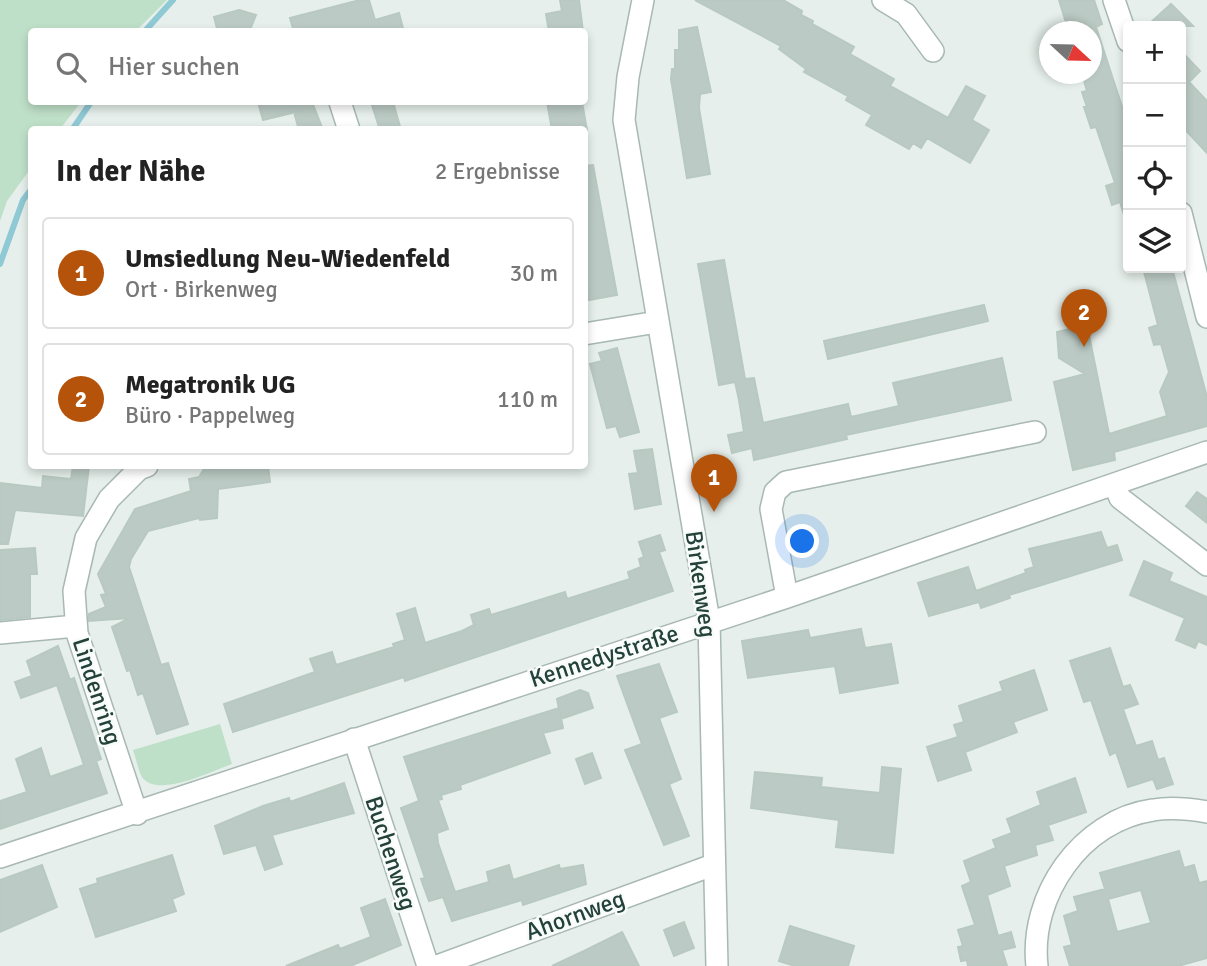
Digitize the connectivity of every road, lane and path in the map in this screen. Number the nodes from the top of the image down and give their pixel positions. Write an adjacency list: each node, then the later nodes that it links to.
1 (643, 0): 10 (street, Birkenweg)
2 (883, 0): 5 (street)
3 (1114, 0): 4 (street)
4 (1123, 26)
5 (933, 51)
6 (341, 105): 7 (street)
7 (348, 126)
8 (1186, 233): 9 (street)
9 (1207, 317)
10 (657, 322): 11 (street); 18 (street, Birkenweg)
11 (588, 333)
12 (1035, 432): 17 (street)
13 (1207, 452): 15 (street, Kennedystraße)
14 (139, 469): 19 (street, Lindenring)
15 (1115, 486): 16 (street); 17 (street, Kennedystraße)
16 (1207, 565)
17 (787, 597): 18 (street, Kennedystraße)
18 (709, 621): 21 (street, Kennedystraße); 25 (street, Birkenweg)
19 (76, 626): 20 (street); 23 (street, Lindenring)
20 (0, 633)
21 (354, 739): 23 (street, Kennedystraße); 26 (street, Buchenweg)
22 (1207, 812): 29 (street)
23 (137, 814): 24 (street, Kennedystraße)
24 (0, 857)
25 (713, 865): 27 (street, Ahornweg); 28 (street, Birkenweg)
26 (428, 966)
27 (437, 966)
28 (717, 966)
29 (1037, 966)

